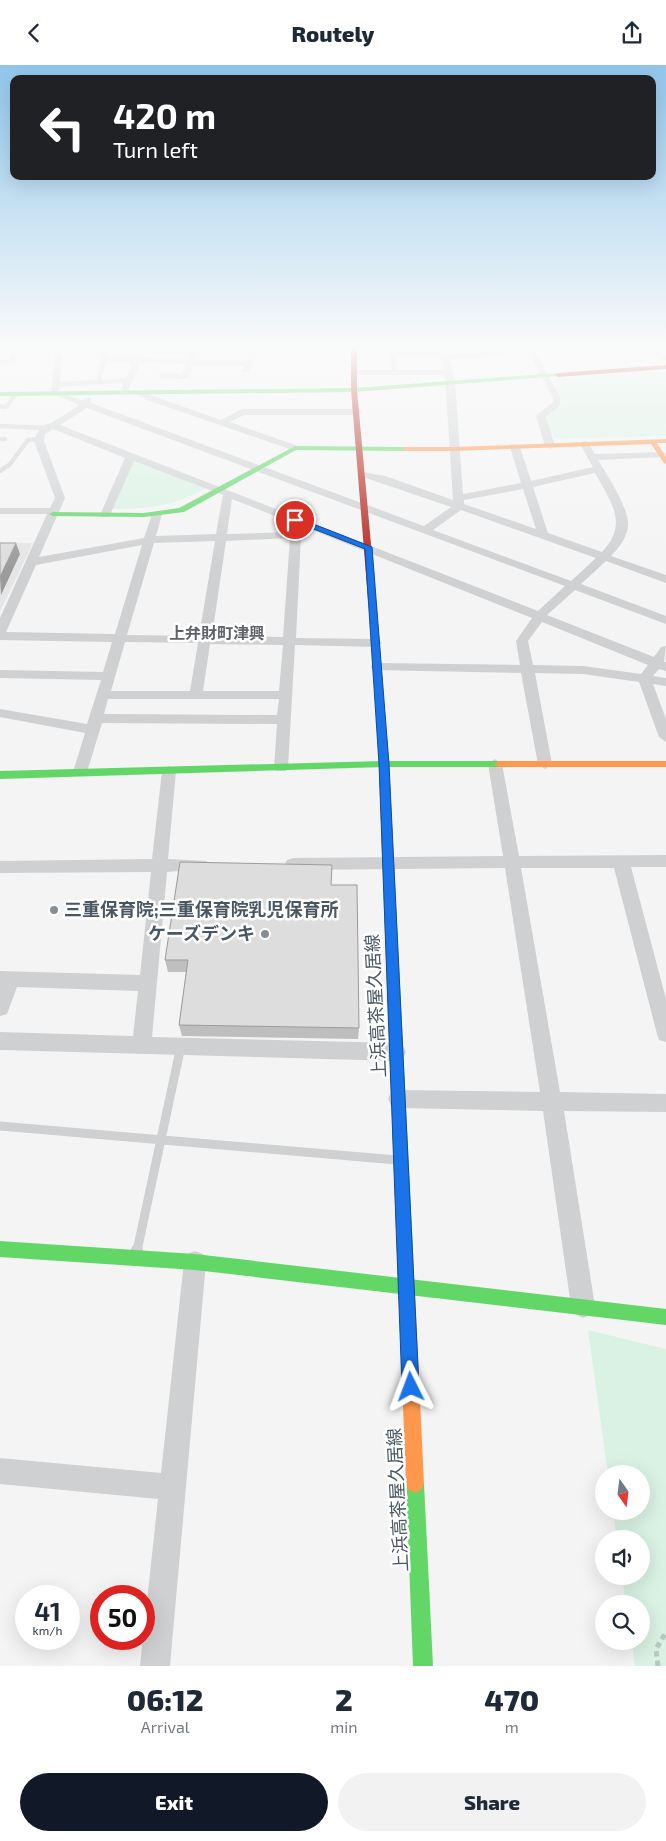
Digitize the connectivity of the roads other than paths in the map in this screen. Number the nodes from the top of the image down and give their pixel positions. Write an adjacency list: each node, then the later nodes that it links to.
1 (59, 420): 10 (street)
2 (126, 420): 23 (street)
3 (213, 420): 8 (street)
4 (228, 420): 8 (street)
5 (357, 420): 18 (street, 上浜高茶屋久居線)
6 (452, 420): 19 (street)
7 (542, 420): 15 (street)
8 (222, 423): 17 (street)
9 (0, 426): 10 (lane)
10 (48, 426): 11 (street); 20 (street)
11 (39, 439): 25 (lane); 32 (street)
12 (666, 441): 13 (street)
13 (653, 442): 14 (street); 22 (street)
14 (585, 444): 15 (street); 21 (street)
15 (550, 446): 16 (street)
16 (515, 447): 19 (street); 27 (street)
17 (295, 448): 18 (street); 23 (street)
18 (360, 448): 19 (street); 26 (street, 上浜高茶屋久居線)
19 (454, 449): 29 (street)
20 (134, 457): 28 (street); 34 (street)
21 (592, 457): 22 (street); 24 (street)
22 (664, 458)
23 (257, 468): 28 (street); 30 (street)
24 (598, 469): 27 (street); 42 (street)
25 (0, 471)
26 (362, 475): 29 (street); 30 (street, 上浜高茶屋久居線)
27 (527, 485): 29 (street); 38 (street)
28 (223, 492): 33 (street); 35 (street); 39 (street)
29 (459, 502): 36 (street); 38 (street)
30 (364, 508): 36 (street); 41 (street, 上浜高茶屋久居線)
31 (0, 511): 32 (street)
32 (54, 513): 34 (street); 43 (street)
33 (157, 514): 34 (street); 40 (street)
34 (105, 515)
35 (312, 526): 37 (street); 41 (street)
36 (426, 531): 45 (street)
37 (296, 535): 39 (street); 53 (street)
38 (543, 535): 42 (street)
39 (220, 537): 40 (street); 52 (street)
40 (149, 540): 43 (street); 51 (street)
41 (368, 547): 47 (street); 54 (street, 上浜高茶屋久居線)
42 (604, 557): 44 (street); 45 (street)
43 (32, 562): 46 (street)
44 (666, 579)
45 (574, 586): 47 (street); 48 (street)
46 (4, 615): 49 (street)
47 (540, 616): 56 (street); 58 (street)
48 (666, 620)
49 (0, 633)
50 (0, 637): 51 (street)
51 (119, 639): 52 (street); 60 (street)
52 (205, 640): 53 (street); 63 (street)
53 (289, 641): 54 (street); 65 (street)
54 (376, 643): 57 (street, 上浜高茶屋久居線)
55 (666, 650): 56 (street)
56 (661, 665): 61 (street)
57 (378, 667): 58 (street); 70 (street, 上浜高茶屋久居線)
58 (526, 669): 61 (street); 72 (street)
59 (0, 674): 60 (street)
60 (108, 676): 64 (street)
61 (644, 679): 62 (street); 69 (street)
62 (666, 682)
63 (196, 694): 64 (street); 65 (street)
64 (103, 695): 68 (street)
65 (285, 695): 67 (street)
66 (0, 713): 68 (street)
67 (284, 720): 68 (street); 74 (street)
68 (95, 724): 76 (street)
69 (666, 737)
70 (384, 764): 71 (street); 74 (street); 81 (street, 上浜高茶屋久居線)
71 (495, 764): 72 (street); 80 (street)
72 (545, 764): 73 (street)
73 (666, 764)
74 (281, 767): 75 (street)
75 (170, 771): 76 (street); 84 (street)
76 (80, 773): 77 (street)
77 (0, 775)
78 (666, 861): 79 (street)
79 (621, 862): 80 (street); 89 (street)
80 (513, 863): 81 (street); 95 (street)
81 (387, 864): 83 (street); 93 (street, 上浜高茶屋久居線)
82 (218, 865): 84 (street)
83 (278, 865)
84 (158, 866): 85 (street); 87 (street)
85 (0, 867)
86 (5, 980): 87 (street); 88 (street)
87 (147, 983): 91 (street)
88 (0, 1008)
89 (666, 1034)
90 (0, 1041): 91 (street)
91 (142, 1045): 92 (street)
92 (181, 1046): 93 (street); 98 (lane)
93 (396, 1052): 94 (street, 上浜高茶屋久居線)
94 (398, 1099): 95 (street); 99 (street, 上浜高茶屋久居線)
95 (552, 1101): 96 (street); 104 (street)
96 (666, 1103)
97 (0, 1126): 98 (lane)
98 (161, 1140): 99 (lane); 101 (lane)
99 (400, 1160): 103 (street, 上浜高茶屋久居線)
100 (0, 1249): 101 (street)
101 (135, 1257): 102 (street)
102 (195, 1262): 103 (street); 107 (street)
103 (406, 1287): 104 (street); 109 (street, 上浜高茶屋久居線)
104 (584, 1306): 105 (street)
105 (666, 1317)
106 (0, 1471): 107 (street)
107 (172, 1487): 108 (street)
108 (155, 1666)
109 (423, 1666)

